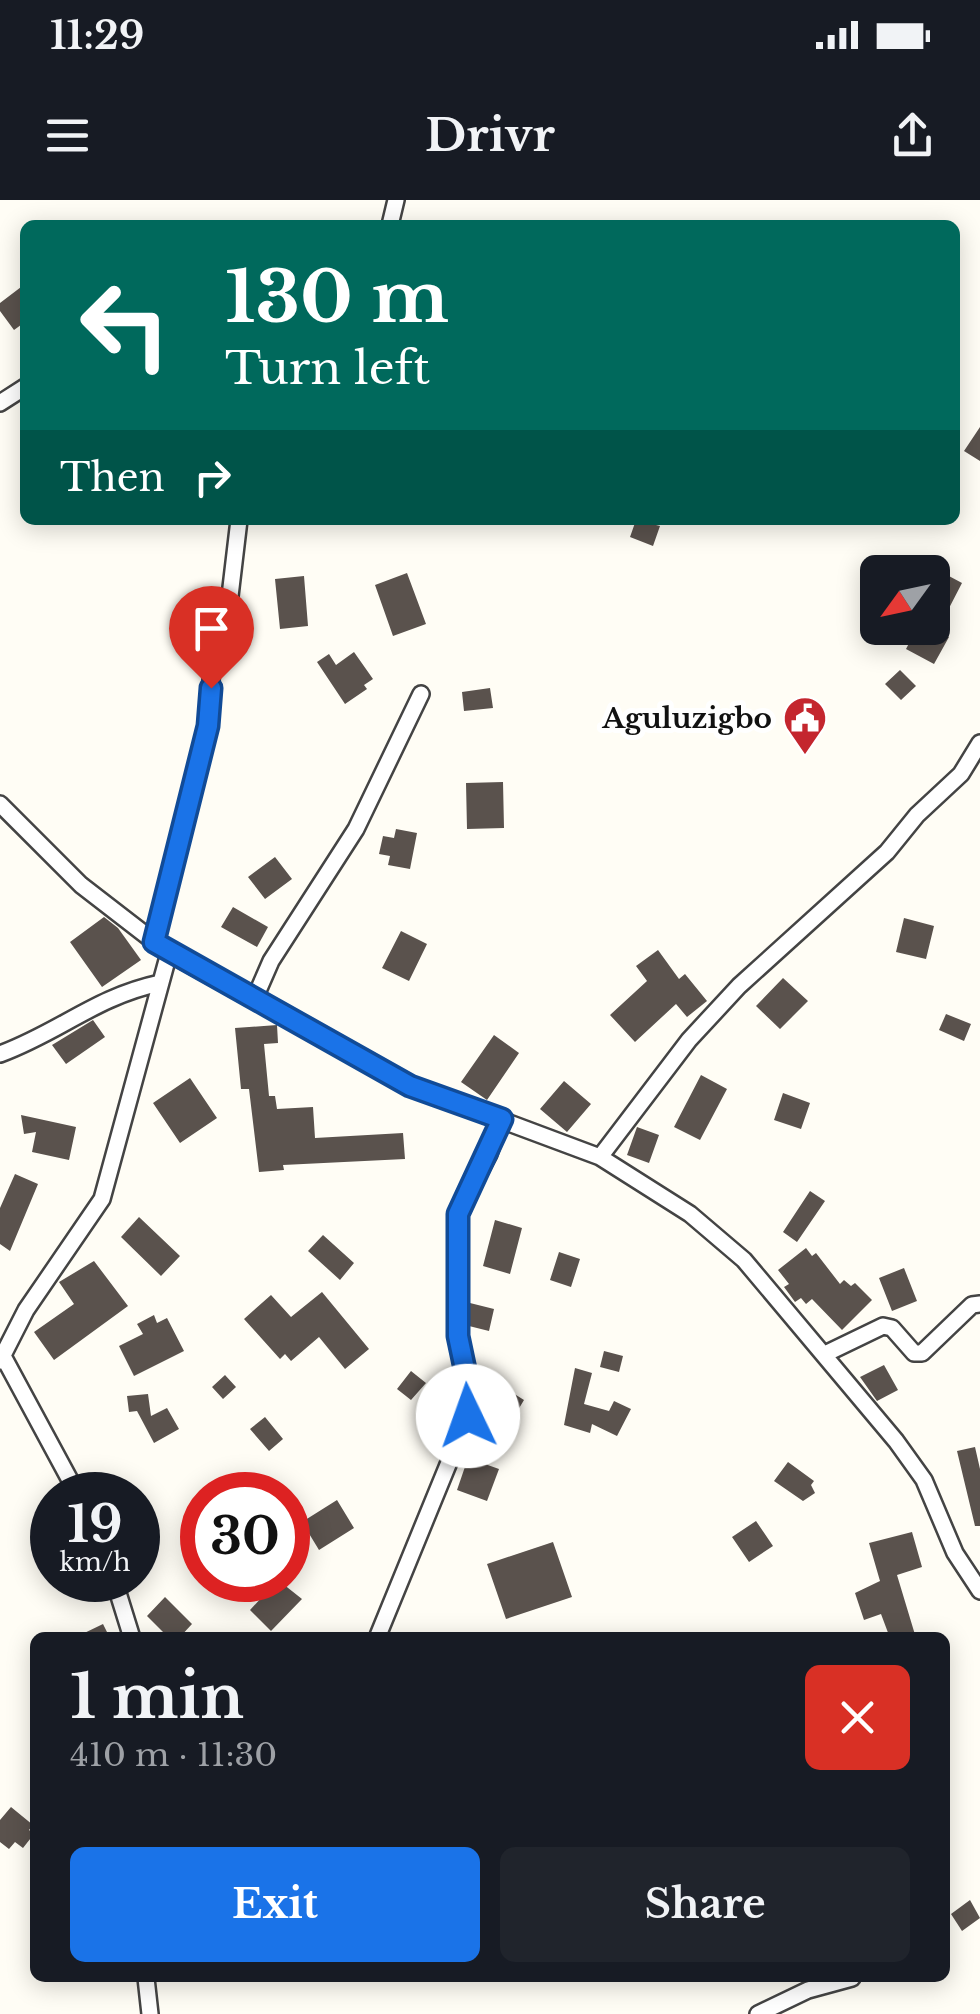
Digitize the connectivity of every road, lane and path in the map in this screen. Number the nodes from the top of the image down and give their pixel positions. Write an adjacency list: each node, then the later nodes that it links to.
1 (237, 525): 5 (street)
2 (421, 694): 8 (street)
3 (980, 744): 11 (street)
4 (0, 804): 5 (street)
5 (154, 942): 6 (street)
6 (170, 954): 7 (street); 8 (street)
7 (160, 983): 9 (street); 14 (street)
8 (254, 1000): 10 (street)
9 (0, 1054)
10 (502, 1119): 11 (street); 19 (street)
11 (600, 1157): 13 (street)
12 (980, 1304): 13 (street)
13 (825, 1354): 16 (street)
14 (2, 1358): 15 (street)
15 (65, 1472)
16 (980, 1591)
17 (121, 1602): 18 (street)
18 (130, 1632)
19 (379, 1632)
20 (146, 1982): 22 (street)
21 (837, 1982): 23 (street)
22 (150, 2014)
23 (758, 2014)

